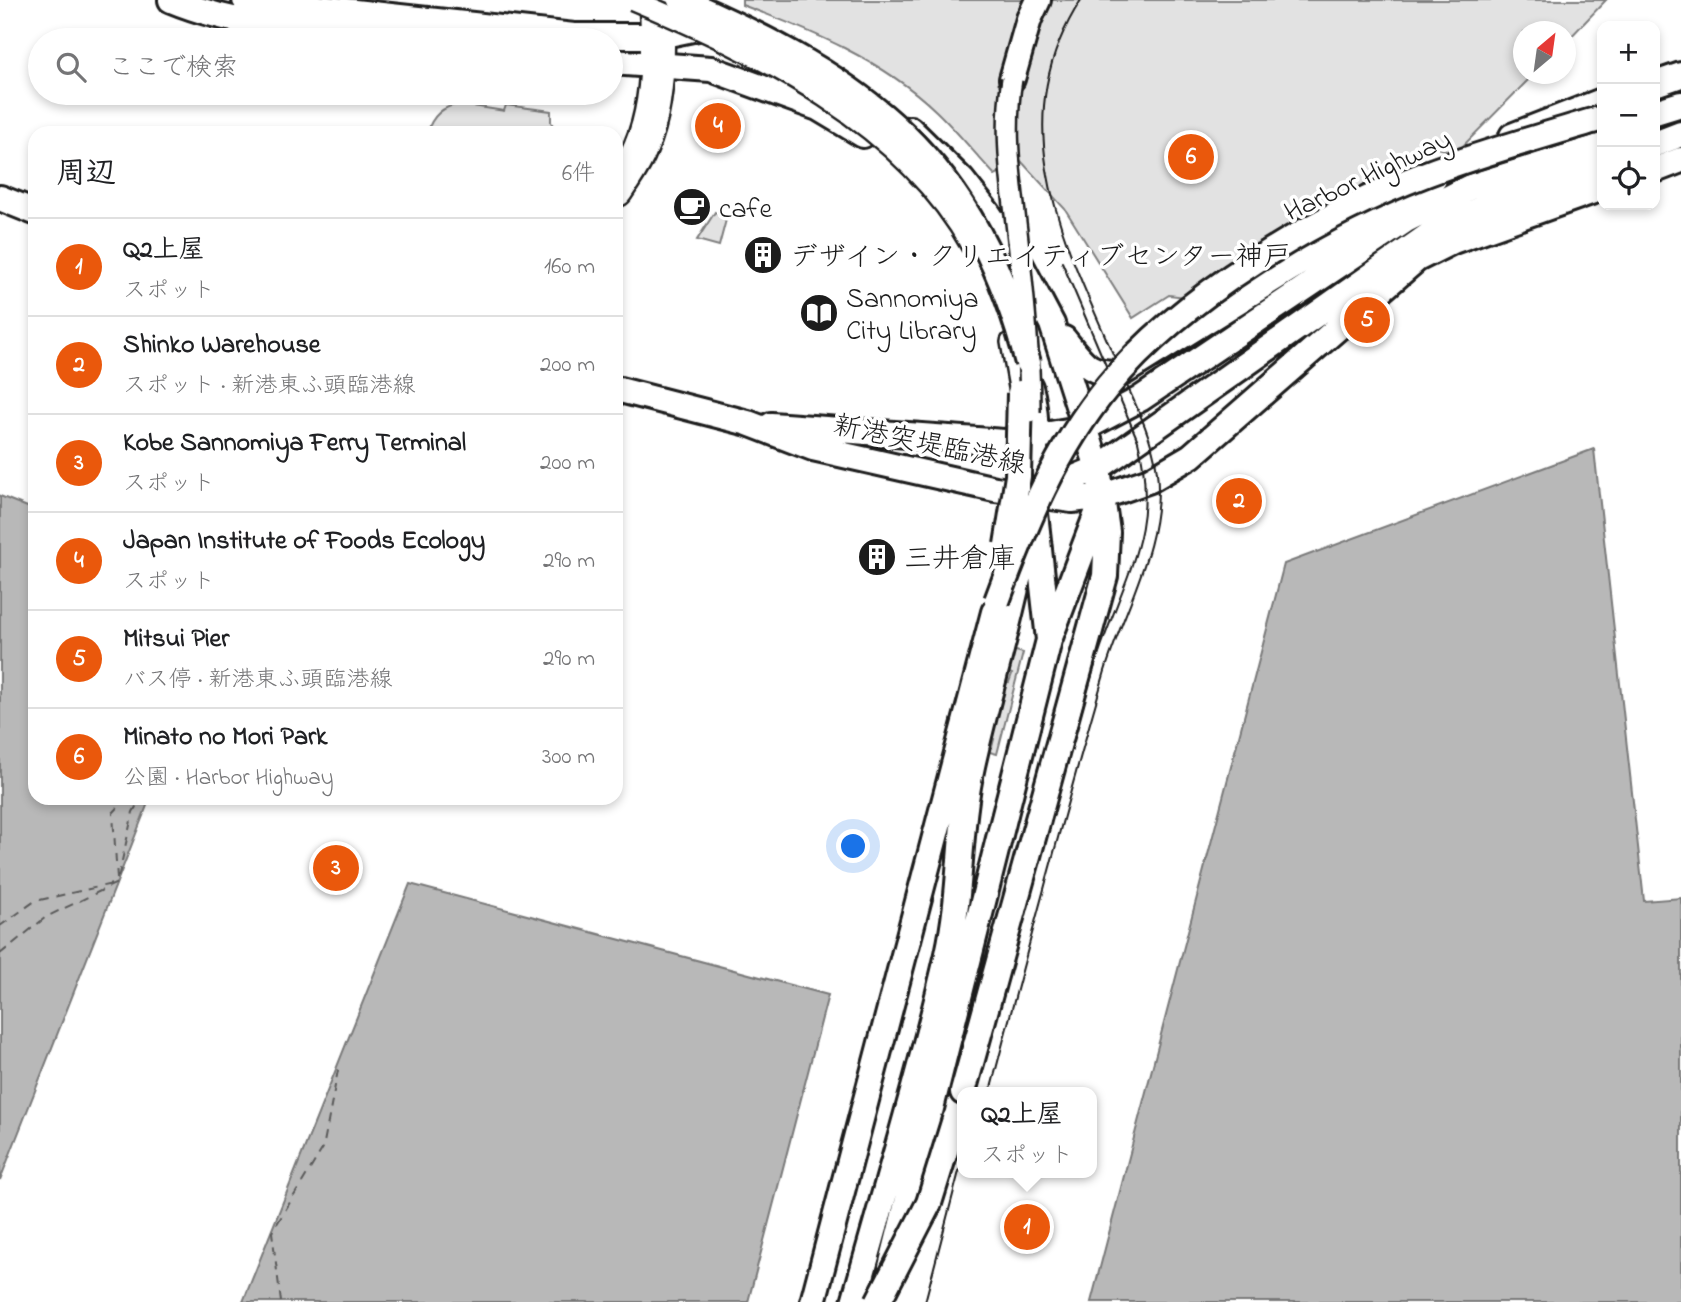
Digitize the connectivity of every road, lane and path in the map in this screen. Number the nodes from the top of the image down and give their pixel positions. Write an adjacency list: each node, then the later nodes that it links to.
1 (171, 0): 9 (street)
2 (245, 0): 10 (street)
3 (633, 0): 39 (street, bridge)
4 (656, 0): 12 (highway)
5 (681, 0): 37 (street, bridge)
6 (688, 0): 12 (highway)
7 (1027, 0): 39 (street, bridge)
8 (1038, 0): 15 (street)
9 (285, 28)
10 (501, 28)
11 (623, 45): 12 (street)
12 (658, 51): 13 (street); 32 (highway); 36 (street); 42 (street)
13 (623, 59)
14 (1681, 75): 16 (street)
15 (1012, 79): 37 (street, bridge)
16 (1660, 82)
17 (1681, 93): 18 (street)
18 (1660, 100)
19 (1597, 103): 36 (street, bridge)
20 (1681, 104): 21 (street)
21 (1660, 110)
22 (1597, 119): 46 (street, Harbor Highway, bridge)
23 (1681, 121): 24 (street)
24 (1660, 127)
25 (1597, 130): 46 (street, Harbor Highway)
26 (1681, 134): 27 (street)
27 (1660, 143)
28 (1599, 147): 41 (street, 新港突堤臨港線)
29 (1681, 160): 31 (street)
30 (1597, 166): 43 (street)
31 (1660, 168)
32 (623, 178)
33 (1597, 190): 45 (street, 新港突堤臨港線)
34 (0, 198): 35 (street)
35 (28, 209)
36 (1052, 324): 41 (street)
37 (1028, 363): 46 (street, bridge)
38 (623, 391): 40 (street, 新港突堤臨港線)
39 (1020, 393): 46 (street, bridge)
40 (748, 423): 42 (street, 新港突堤臨港線); 44 (street, 新港突堤臨港線)
41 (1085, 428): 42 (street, 新港突堤臨港線); 43 (street)
42 (1036, 438): 44 (street)
43 (1098, 468): 44 (street); 45 (street)
44 (1033, 495): 45 (street, 新港突堤臨港線); 47 (street); 52 (street)
45 (1104, 496): 47 (street); 48 (street)
46 (1002, 602): 50 (street); 51 (street)
47 (1049, 640): 54 (street)
48 (964, 1087)
49 (957, 1112): 53 (street, bridge)
50 (813, 1302)
51 (823, 1302)
52 (854, 1302)
53 (878, 1302)
54 (883, 1302)

